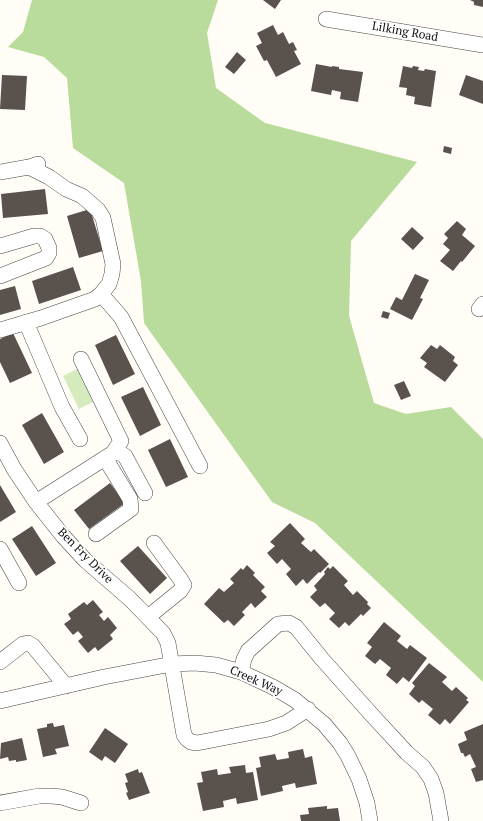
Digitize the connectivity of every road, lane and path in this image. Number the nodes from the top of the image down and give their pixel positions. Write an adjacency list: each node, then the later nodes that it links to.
1 (326, 19): 2 (street, Lilking Road)
2 (483, 45)
3 (0, 172): 6 (street)
4 (0, 246): 5 (street)
5 (0, 276)
6 (102, 294): 7 (street); 13 (street)
7 (26, 322): 8 (street); 10 (street)
8 (0, 330)
9 (81, 359): 12 (street)
10 (80, 440)
11 (0, 443): 15 (street, Ben Fry Drive)
12 (109, 455): 14 (street); 15 (street); 16 (street)
13 (200, 466)
14 (145, 493)
15 (36, 502): 20 (street, Ben Fry Drive)
16 (96, 534)
17 (154, 543): 20 (street)
18 (0, 549): 19 (street)
19 (19, 583)
20 (148, 617): 22 (street, Ben Fry Drive)
21 (0, 662): 24 (street)
22 (172, 664): 23 (street, Creek Way); 24 (street, Creek Way); 26 (street, Ben Fry Drive)
23 (241, 672): 26 (street, Creek Way); 30 (street)
24 (66, 686): 25 (street, Creek Way)
25 (0, 701)
26 (308, 709): 29 (street, Creek Way)
27 (0, 803): 28 (street)
28 (81, 803)
29 (370, 821)
30 (441, 821)

